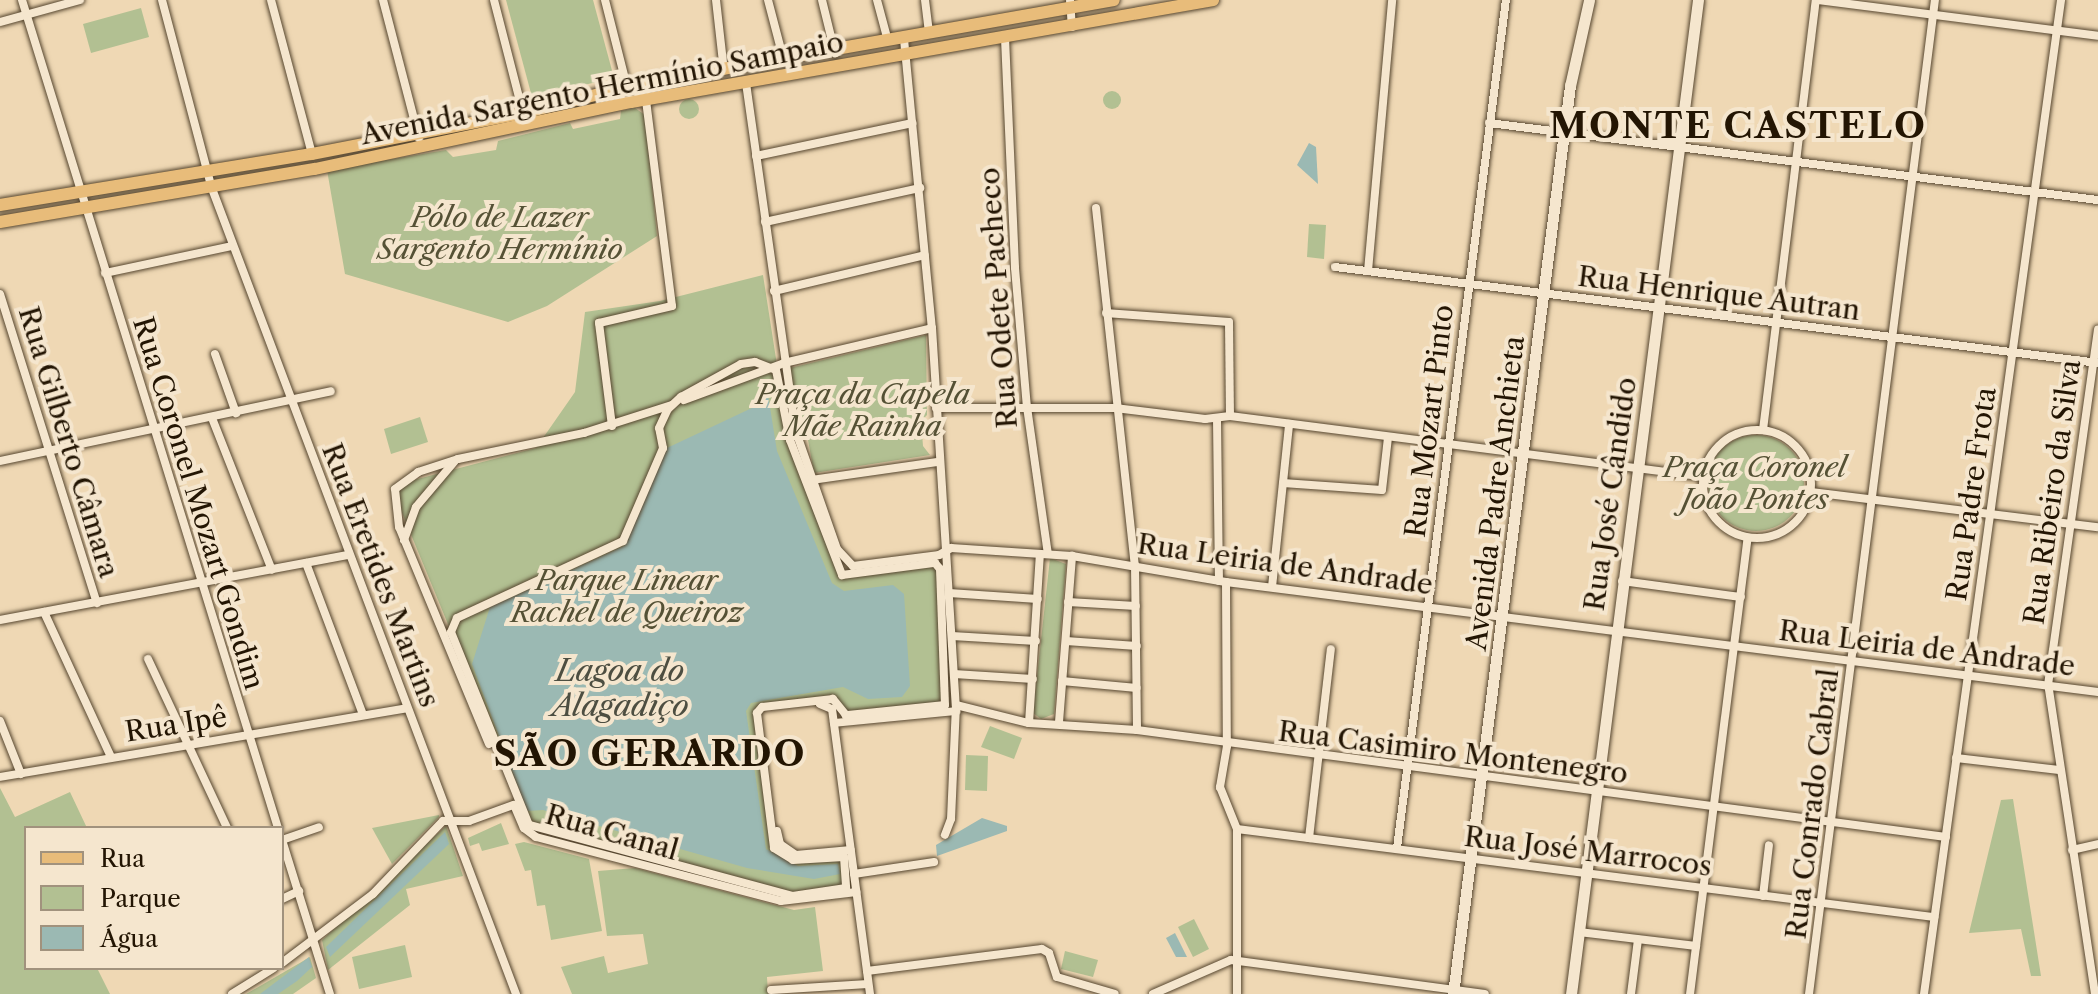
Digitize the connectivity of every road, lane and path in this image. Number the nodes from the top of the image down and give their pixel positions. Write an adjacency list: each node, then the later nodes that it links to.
1 (22, 0): 24 (street, Rua Coronel Mozart Gondim)
2 (80, 0): 24 (street)
3 (162, 0): 50 (street, Rua Eretides Martins)
4 (271, 0): 47 (street)
5 (383, 0): 44 (street)
6 (494, 0): 40 (street)
7 (605, 0): 38 (street)
8 (716, 0): 36 (street)
9 (768, 0): 35 (street)
10 (822, 0): 33 (street)
11 (877, 0): 32 (street)
12 (925, 0): 28 (street)
13 (1114, 0): 22 (main road, Avenida Sargento Hermínio Sampaio)
14 (1213, 0): 26 (main road, Avenida Sargento Hermínio Sampaio)
15 (1392, 0): 65 (street)
16 (1506, 0): 42 (street, Rua Mozart Pinto)
17 (1589, 0): 43 (street, Avenida Padre Anchieta)
18 (1698, 0): 46 (street, Rua José Cândido)
19 (1817, 0): 23 (street); 49 (street)
20 (1935, 0): 23 (street, Rua Conrado Cabral)
21 (2061, 0): 27 (street, Rua Padre Frota)
22 (1070, 4): 26 (street); 28 (main road, Avenida Sargento Hermínio Sampaio)
23 (1933, 14): 27 (street); 51 (street, Rua Conrado Cabral)
24 (27, 15): 25 (street); 54 (street, Rua Coronel Mozart Gondim)
25 (0, 22)
26 (1072, 27): 30 (main road, Avenida Sargento Hermínio Sampaio)
27 (2057, 31): 29 (street); 55 (street, Rua Padre Frota)
28 (929, 34): 31 (main road, Avenida Sargento Hermínio Sampaio)
29 (2098, 36)
30 (1005, 38): 34 (main road, Avenida Sargento Hermínio Sampaio); 85 (street, Rua Odete Pacheco)
31 (904, 39): 32 (main road, Avenida Sargento Hermínio Sampaio); 34 (street)
32 (888, 42): 33 (main road, Avenida Sargento Hermínio Sampaio)
33 (835, 53): 35 (main road, Avenida Sargento Hermínio Sampaio)
34 (906, 55): 37 (main road, Avenida Sargento Hermínio Sampaio); 41 (street)
35 (784, 61): 36 (main road, Avenida Sargento Hermínio Sampaio)
36 (724, 71): 38 (main road, Avenida Sargento Hermínio Sampaio)
37 (746, 83): 39 (main road, Avenida Sargento Hermínio Sampaio); 48 (street)
38 (627, 87): 40 (main road, Avenida Sargento Hermínio Sampaio)
39 (646, 100): 45 (main road, Avenida Sargento Hermínio Sampaio); 93 (street)
40 (523, 113): 44 (main road, Avenida Sargento Hermínio Sampaio)
41 (913, 123): 48 (street); 53 (street)
42 (1489, 123): 43 (street); 67 (street, Rua Mozart Pinto)
43 (1564, 131): 46 (street); 69 (street, Avenida Padre Anchieta)
44 (417, 133): 45 (street); 47 (main road, Avenida Sargento Hermínio Sampaio)
45 (421, 146): 52 (main road, Avenida Sargento Hermínio Sampaio)
46 (1679, 146): 49 (street); 71 (street, Rua José Cândido)
47 (312, 154): 50 (main road, Avenida Sargento Hermínio Sampaio)
48 (756, 156): 61 (street)
49 (1796, 162): 51 (street); 73 (street)
50 (207, 171): 52 (street, Rua Eretides Martins); 54 (main road, Avenida Sargento Hermínio Sampaio)
51 (1913, 176): 55 (street); 76 (street, Rua Conrado Cabral)
52 (211, 186): 58 (main road, Avenida Sargento Hermínio Sampaio); 62 (street, Rua Eretides Martins)
53 (920, 188): 61 (street); 63 (street)
54 (79, 190): 57 (main road, Avenida Sargento Hermínio Sampaio); 58 (street, Rua Coronel Mozart Gondim)
55 (2035, 191): 56 (street); 77 (street, Rua Padre Frota)
56 (2098, 200)
57 (0, 205)
58 (84, 205): 60 (main road, Avenida Sargento Hermínio Sampaio); 66 (street, Rua Coronel Mozart Gondim)
59 (1096, 208): 72 (street)
60 (0, 222)
61 (765, 222): 68 (street)
62 (232, 246): 66 (street); 83 (street, Rua Eretides Martins)
63 (925, 255): 68 (street); 74 (street)
64 (1335, 267): 65 (street, Rua Henrique Autran)
65 (1368, 271): 67 (street, Rua Henrique Autran)
66 (105, 273): 94 (street, Rua Coronel Mozart Gondim)
67 (1468, 284): 69 (street, Rua Henrique Autran); 97 (street, Rua Mozart Pinto)
68 (774, 291): 80 (street)
69 (1545, 293): 71 (street, Rua Henrique Autran); 99 (street, Avenida Padre Anchieta)
70 (0, 294): 98 (street, Rua Gilberto Câmara)
71 (1659, 308): 73 (street, Rua Henrique Autran); 103 (street, Rua José Cândido)
72 (1106, 313): 87 (street); 89 (street)
73 (1776, 323): 76 (street, Rua Henrique Autran); 95 (street)
74 (932, 328): 80 (street); 86 (street)
75 (2098, 329): 79 (street, Rua Ribeiro da Silva)
76 (1892, 336): 77 (street, Rua Henrique Autran); 108 (street, Rua Conrado Cabral)
77 (2013, 353): 79 (street, Rua Henrique Autran); 109 (street, Rua Padre Frota)
78 (215, 354): 88 (street)
79 (2096, 362): 110 (street, Rua Ribeiro da Silva)
80 (784, 363): 81 (street); 105 (street)
81 (773, 367): 84 (street); 84 (street)
82 (331, 391): 83 (street)
83 (292, 401): 88 (street); 116 (street, Rua Eretides Martins)
84 (673, 405): 93 (street)
85 (1027, 407): 86 (street); 87 (street); 115 (street, Rua Odete Pacheco)
86 (936, 408): 102 (street)
87 (1115, 408): 91 (street); 119 (street)
88 (236, 413): 90 (street)
89 (1230, 416): 91 (street); 92 (street)
90 (212, 418): 94 (street); 120 (street)
91 (1217, 419): 122 (street)
92 (1289, 424): 96 (street); 106 (street)
93 (612, 426): 100 (street)
94 (152, 430): 98 (street); 123 (street, Rua Coronel Mozart Gondim)
95 (1763, 430): 104 (street); 107 (street)
96 (1388, 437): 97 (street); 106 (street)
97 (1447, 444): 99 (street); 131 (street, Rua Mozart Pinto)
98 (49, 451): 101 (street); 129 (street, Rua Gilberto Câmara)
99 (1522, 454): 103 (street); 133 (street, Avenida Padre Anchieta)
100 (458, 459): 113 (street); 113 (street)
101 (0, 461)
102 (937, 462): 105 (street); 114 (street)
103 (1637, 469): 104 (street); 121 (street, Rua José Cândido)
104 (1703, 477): 112 (street)
105 (812, 480): 114 (street, Rua Leiria de Andrade)
106 (1283, 483): 124 (street)
107 (1811, 492): 108 (street); 112 (street)
108 (1872, 497): 109 (street); 143 (street, Rua Conrado Cabral)
109 (1991, 512): 110 (street); 145 (street, Rua Padre Frota)
110 (2070, 524): 111 (street); 148 (street, Rua Ribeiro da Silva)
111 (2098, 527)
112 (1748, 538): 126 (street)
113 (404, 540): 171 (street)
114 (945, 551): 115 (street, Rua Leiria de Andrade); 125 (street)
115 (1044, 554): 117 (street, Rua Leiria de Andrade); 127 (street, Rua Odete Pacheco)
116 (349, 555): 118 (street); 151 (street, Rua Eretides Martins)
117 (1072, 556): 119 (street, Rua Leiria de Andrade); 128 (street)
118 (306, 563): 120 (street); 153 (street)
119 (1135, 565): 122 (street, Rua Leiria de Andrade); 130 (street)
120 (272, 570): 123 (street)
121 (1622, 581): 126 (street); 135 (street, Rua José Cândido)
122 (1222, 582): 124 (street, Rua Leiria de Andrade); 161 (street)
123 (201, 583): 129 (street); 159 (street, Rua Coronel Mozart Gondim)
124 (1272, 587): 131 (street, Rua Leiria de Andrade)
125 (949, 593): 127 (street); 136 (street)
126 (1741, 597): 140 (street)
127 (1038, 599): 137 (street, Rua Odete Pacheco)
128 (1068, 602): 130 (street); 138 (street)
129 (97, 603): 132 (street)
130 (1136, 606): 139 (street)
131 (1427, 607): 133 (street, Rua Leiria de Andrade); 165 (street, Rua Mozart Pinto)
132 (44, 612): 134 (street); 162 (street)
133 (1502, 616): 135 (street, Rua Leiria de Andrade); 169 (street, Avenida Padre Anchieta)
134 (0, 620)
135 (1616, 629): 140 (street, Rua Leiria de Andrade); 170 (street, Rua José Cândido)
136 (952, 636): 137 (street); 144 (street)
137 (1036, 641): 146 (street, Rua Odete Pacheco)
138 (1066, 641): 139 (street); 147 (street)
139 (1137, 646): 149 (street)
140 (1734, 646): 143 (street, Rua Leiria de Andrade); 172 (street)
141 (1331, 649): 163 (street)
142 (148, 659): 160 (street)
143 (1853, 660): 145 (street, Rua Leiria de Andrade); 173 (street, Rua Conrado Cabral)
144 (954, 674): 146 (street); 152 (street)
145 (1968, 674): 148 (street, Rua Leiria de Andrade); 164 (street, Rua Padre Frota)
146 (1033, 679): 157 (street, Rua Odete Pacheco)
147 (1062, 681): 149 (street); 155 (street)
148 (2048, 685): 150 (street, Rua Leiria de Andrade); 166 (street, Rua Ribeiro da Silva)
149 (1137, 688): 158 (street)
150 (2098, 692)
151 (407, 708): 153 (street, Rua Ipê); 174 (street, Rua Eretides Martins)
152 (956, 708): 156 (street, Rua Casimiro Montenegro); 157 (street, Rua Casimiro Montenegro); 179 (street)
153 (363, 715): 159 (street, Rua Ipê)
154 (0, 721): 167 (street)
155 (1059, 722): 157 (street, Rua Casimiro Montenegro); 158 (street, Rua Casimiro Montenegro)
156 (834, 723): 187 (street); 187 (street)
157 (1029, 723)
158 (1137, 730): 161 (street, Rua Casimiro Montenegro)
159 (248, 735): 160 (street, Rua Ipê); 176 (street, Rua Coronel Mozart Gondim)
160 (189, 744): 162 (street, Rua Ipê); 175 (street)
161 (1227, 746): 163 (street, Rua Casimiro Montenegro); 178 (street)
162 (111, 757): 167 (street, Rua Ipê)
163 (1318, 757): 165 (street, Rua Casimiro Montenegro); 181 (street)
164 (1956, 758): 166 (street); 180 (street, Rua Padre Frota)
165 (1407, 767): 169 (street, Rua Casimiro Montenegro); 186 (street, Rua Mozart Pinto)
166 (2059, 770): 188 (street, Rua Ribeiro da Silva)
167 (21, 774): 168 (street, Rua Ipê)
168 (0, 777)
169 (1481, 777): 170 (street, Rua Casimiro Montenegro); 189 (street, Avenida Padre Anchieta)
170 (1597, 792): 172 (street, Rua Casimiro Montenegro); 191 (street, Rua José Cândido)
171 (513, 805): 174 (street, Rua Canal); 195 (street, Rua Canal)
172 (1714, 807): 173 (street, Rua Casimiro Montenegro); 193 (street)
173 (1832, 821): 180 (street, Rua Casimiro Montenegro); 198 (street, Rua Conrado Cabral)
174 (452, 823): 202 (street, Rua Canal); 213 (street, Rua Eretides Martins)
175 (226, 826)
176 (277, 826)
177 (319, 827): 182 (street)
178 (1237, 829): 181 (street, Rua José Marrocos); 204 (street)
179 (945, 835)
180 (1946, 837): 199 (street, Rua Padre Frota)
181 (1309, 838): 186 (street, Rua José Marrocos)
182 (284, 839)
183 (2098, 844): 188 (street)
184 (1769, 845): 196 (street)
185 (284, 846): 194 (street)
186 (1397, 848): 189 (street, Rua José Marrocos)
187 (851, 850): 192 (street)
188 (2072, 850): 223 (street, Rua Ribeiro da Silva)
189 (1470, 858): 191 (street, Rua José Marrocos); 210 (street, Avenida Padre Anchieta)
190 (934, 862): 192 (street)
191 (1587, 872): 193 (street, Rua José Marrocos); 200 (street, Rua José Cândido)
192 (854, 874): 195 (street)
193 (1703, 887): 196 (street, Rua José Marrocos); 203 (street)
194 (299, 891): 197 (street); 202 (street)
195 (856, 892): 207 (street)
196 (1763, 896): 198 (street, Rua José Marrocos)
197 (284, 898)
198 (1821, 904): 199 (street, Rua José Marrocos); 221 (street, Rua Conrado Cabral)
199 (1934, 917): 222 (street, Rua Padre Frota)
200 (1579, 932): 201 (street); 218 (street, Rua José Cândido)
201 (1638, 939): 203 (street); 219 (street)
202 (314, 940): 205 (street, Rua Canal); 212 (street)
203 (1696, 946): 220 (street)
204 (1239, 961): 210 (street); 215 (street); 216 (street)
205 (284, 962)
206 (271, 970): 211 (street)
207 (867, 971): 208 (street); 214 (street)
208 (869, 989): 209 (street)
209 (771, 990)
210 (1454, 992): 217 (street)
211 (232, 994)
212 (330, 994)
213 (516, 994)
214 (1115, 994)
215 (1153, 994)
216 (1237, 994)
217 (1485, 994)
218 (1571, 994)
219 (1631, 994)
220 (1690, 994)
221 (1809, 994)
222 (1924, 994)
223 (2095, 994)

